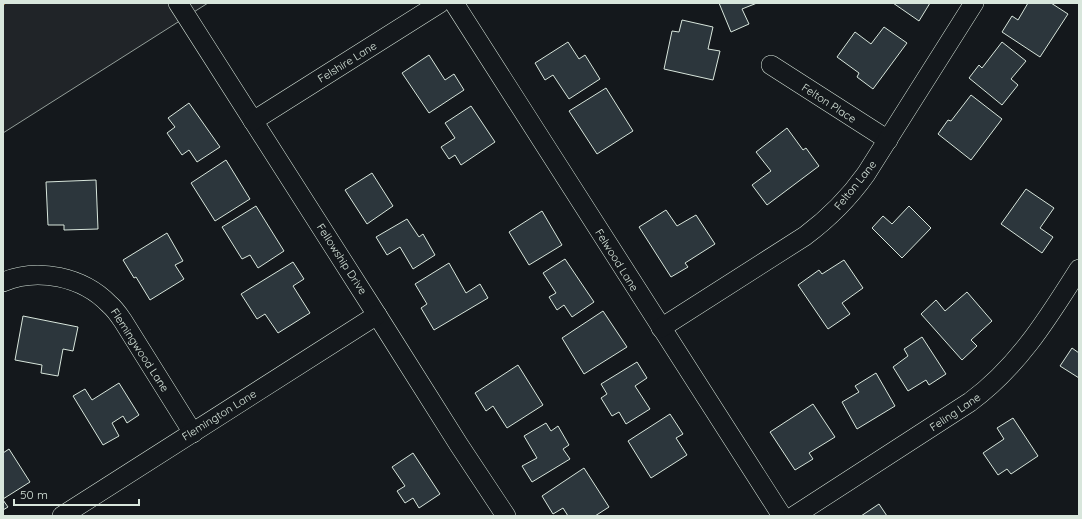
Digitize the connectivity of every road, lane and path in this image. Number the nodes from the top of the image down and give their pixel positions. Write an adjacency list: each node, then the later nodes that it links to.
1 (178, 3): 6 (street, Fellowship Drive)
2 (440, 3): 6 (street, Felshire Lane)
3 (454, 3): 11 (street, Felwood Lane)
4 (974, 3): 7 (street, Felton Lane)
5 (770, 65): 7 (street, Felton Place)
6 (253, 121): 10 (street, Fellowship Drive)
7 (888, 140): 11 (street, Felton Lane)
8 (1079, 269): 16 (street, Feling Lane)
9 (3, 282): 12 (street, Flemingwood Lane)
10 (377, 315): 12 (street, Flemington Lane); 13 (street, Fellowship Drive)
11 (661, 328): 15 (street, Felwood Lane)
12 (192, 432): 14 (street, Flemington Lane)
13 (498, 513)
14 (62, 516)
15 (782, 516)
16 (794, 516)

